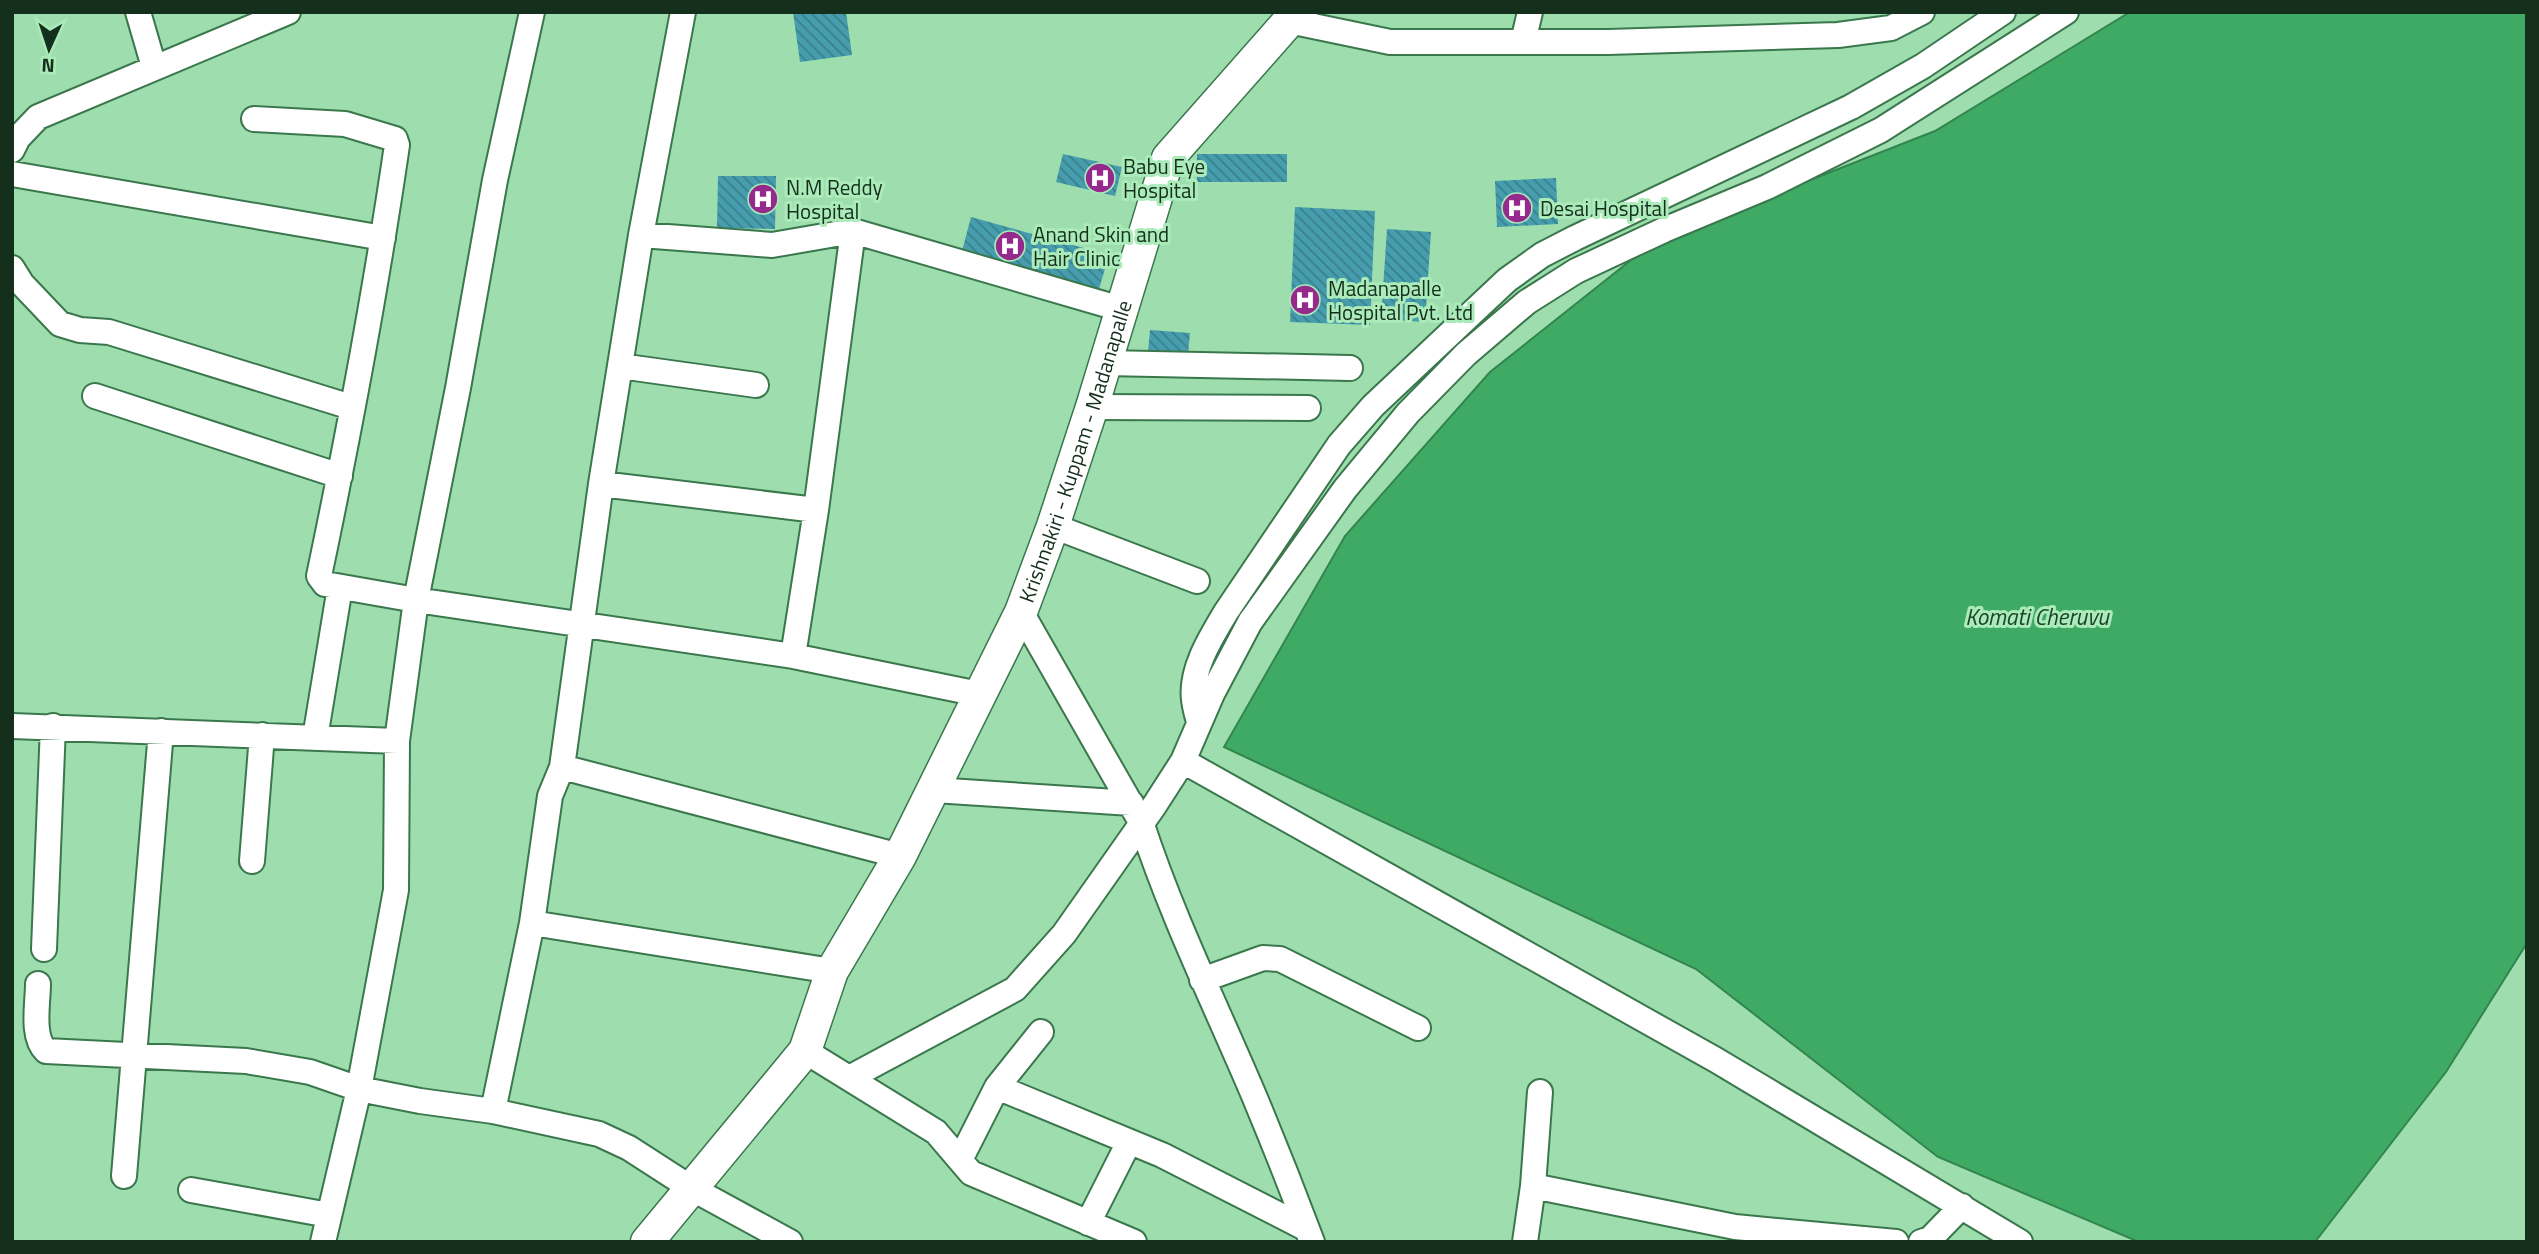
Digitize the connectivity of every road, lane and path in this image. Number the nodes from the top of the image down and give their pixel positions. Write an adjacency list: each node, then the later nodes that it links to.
1 (138, 12): 11 (street)
2 (288, 12): 11 (street)
3 (532, 12): 34 (street)
4 (683, 12): 16 (street)
5 (1530, 12): 10 (street)
6 (1922, 12): 10 (street)
7 (2003, 12): 39 (street)
8 (2066, 12): 39 (street)
9 (1295, 17): 10 (street); 19 (main road, Krishnakiri - Kuppam - Madanapalle)
10 (1523, 42)
11 (154, 67): 13 (street)
12 (254, 119): 17 (street)
13 (12, 150)
14 (12, 174): 17 (street)
15 (853, 231): 16 (street); 19 (street); 30 (street)
16 (641, 235): 21 (street)
17 (383, 238): 25 (street)
18 (12, 268): 25 (street)
19 (1121, 309): 20 (main road, Krishnakiri - Kuppam - Madanapalle)
20 (1106, 363): 22 (street); 26 (main road, Krishnakiri - Kuppam - Madanapalle)
21 (620, 366): 23 (street); 29 (street)
22 (1350, 368)
23 (756, 385)
24 (95, 396): 28 (street)
25 (351, 407): 28 (street)
26 (1092, 407): 27 (street); 31 (main road, Krishnakiri - Kuppam - Madanapalle)
27 (1308, 408)
28 (340, 476): 33 (street)
29 (601, 484): 30 (street); 36 (street)
30 (816, 510): 37 (street)
31 (1053, 526): 32 (street); 35 (main road, Krishnakiri - Kuppam - Madanapalle)
32 (1197, 582)
33 (341, 587): 34 (street); 44 (street)
34 (416, 600): 36 (street); 45 (street)
35 (1021, 612): 38 (main road, Krishnakiri - Kuppam - Madanapalle); 49 (street)
36 (583, 625): 37 (street); 47 (street)
37 (793, 656): 38 (street)
38 (979, 694): 48 (main road, Krishnakiri - Kuppam - Madanapalle)
39 (1199, 723): 46 (street)
40 (12, 726): 41 (street)
41 (53, 726): 42 (street); 53 (street)
42 (161, 731): 43 (street); 60 (street)
43 (262, 735): 44 (street); 51 (street)
44 (315, 738): 45 (street)
45 (397, 741): 63 (street)
46 (1183, 761): 49 (street); 72 (street)
47 (562, 767): 50 (street); 52 (street)
48 (934, 790): 49 (street); 50 (main road, Krishnakiri - Kuppam - Madanapalle)
49 (1136, 813): 55 (street); 61 (street)
50 (900, 856): 54 (main road, Krishnakiri - Kuppam - Madanapalle)
51 (252, 862)
52 (532, 923): 54 (street); 65 (street)
53 (44, 949)
54 (832, 971): 59 (main road, Krishnakiri - Kuppam - Madanapalle)
55 (1202, 980): 57 (street); 76 (street)
56 (38, 984): 60 (street)
57 (1418, 1028)
58 (1041, 1032): 62 (street)
59 (805, 1051): 61 (street); 70 (main road)
60 (134, 1055): 63 (street); 68 (street)
61 (849, 1078): 67 (street)
62 (997, 1087): 66 (street); 67 (street)
63 (359, 1089): 65 (street); 73 (street)
64 (1539, 1092): 69 (street)
65 (493, 1111): 70 (street)
66 (1129, 1142): 74 (street); 76 (street)
67 (960, 1160): 74 (street)
68 (124, 1176)
69 (1533, 1186): 75 (street); 81 (street)
70 (691, 1188): 79 (main road); 80 (street)
71 (191, 1190): 73 (street)
72 (1962, 1206): 83 (street); 84 (street)
73 (329, 1215): 78 (street)
74 (1088, 1223): 77 (street)
75 (1734, 1234): 82 (street)
76 (1310, 1235)
77 (1120, 1239)
78 (323, 1242)
79 (647, 1242)
80 (790, 1242)
81 (1525, 1242)
82 (1896, 1242)
83 (1921, 1242)
84 (2020, 1242)

